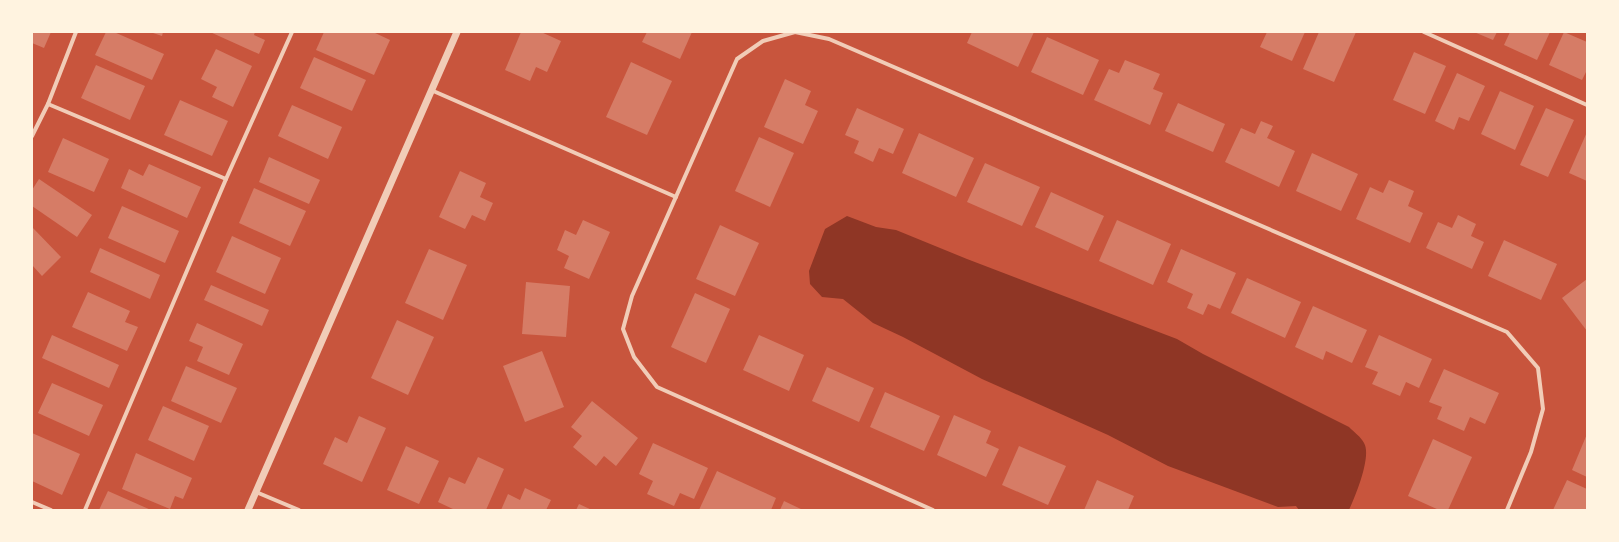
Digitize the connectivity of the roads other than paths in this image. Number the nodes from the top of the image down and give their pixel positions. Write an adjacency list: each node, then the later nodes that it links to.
1 (76, 32): 7 (street)
2 (292, 32): 10 (street)
3 (457, 32): 6 (street)
4 (795, 32): 11 (street); 19 (street)
5 (1424, 32): 8 (street)
6 (431, 90): 11 (street); 12 (street)
7 (48, 104): 9 (street); 10 (street)
8 (1587, 105)
9 (32, 136)
10 (226, 179): 15 (street)
11 (676, 198): 18 (street)
12 (256, 492): 16 (street); 17 (street)
13 (32, 502): 14 (street)
14 (51, 510)
15 (86, 510)
16 (248, 510)
17 (300, 510)
18 (933, 510)
19 (1507, 510)

